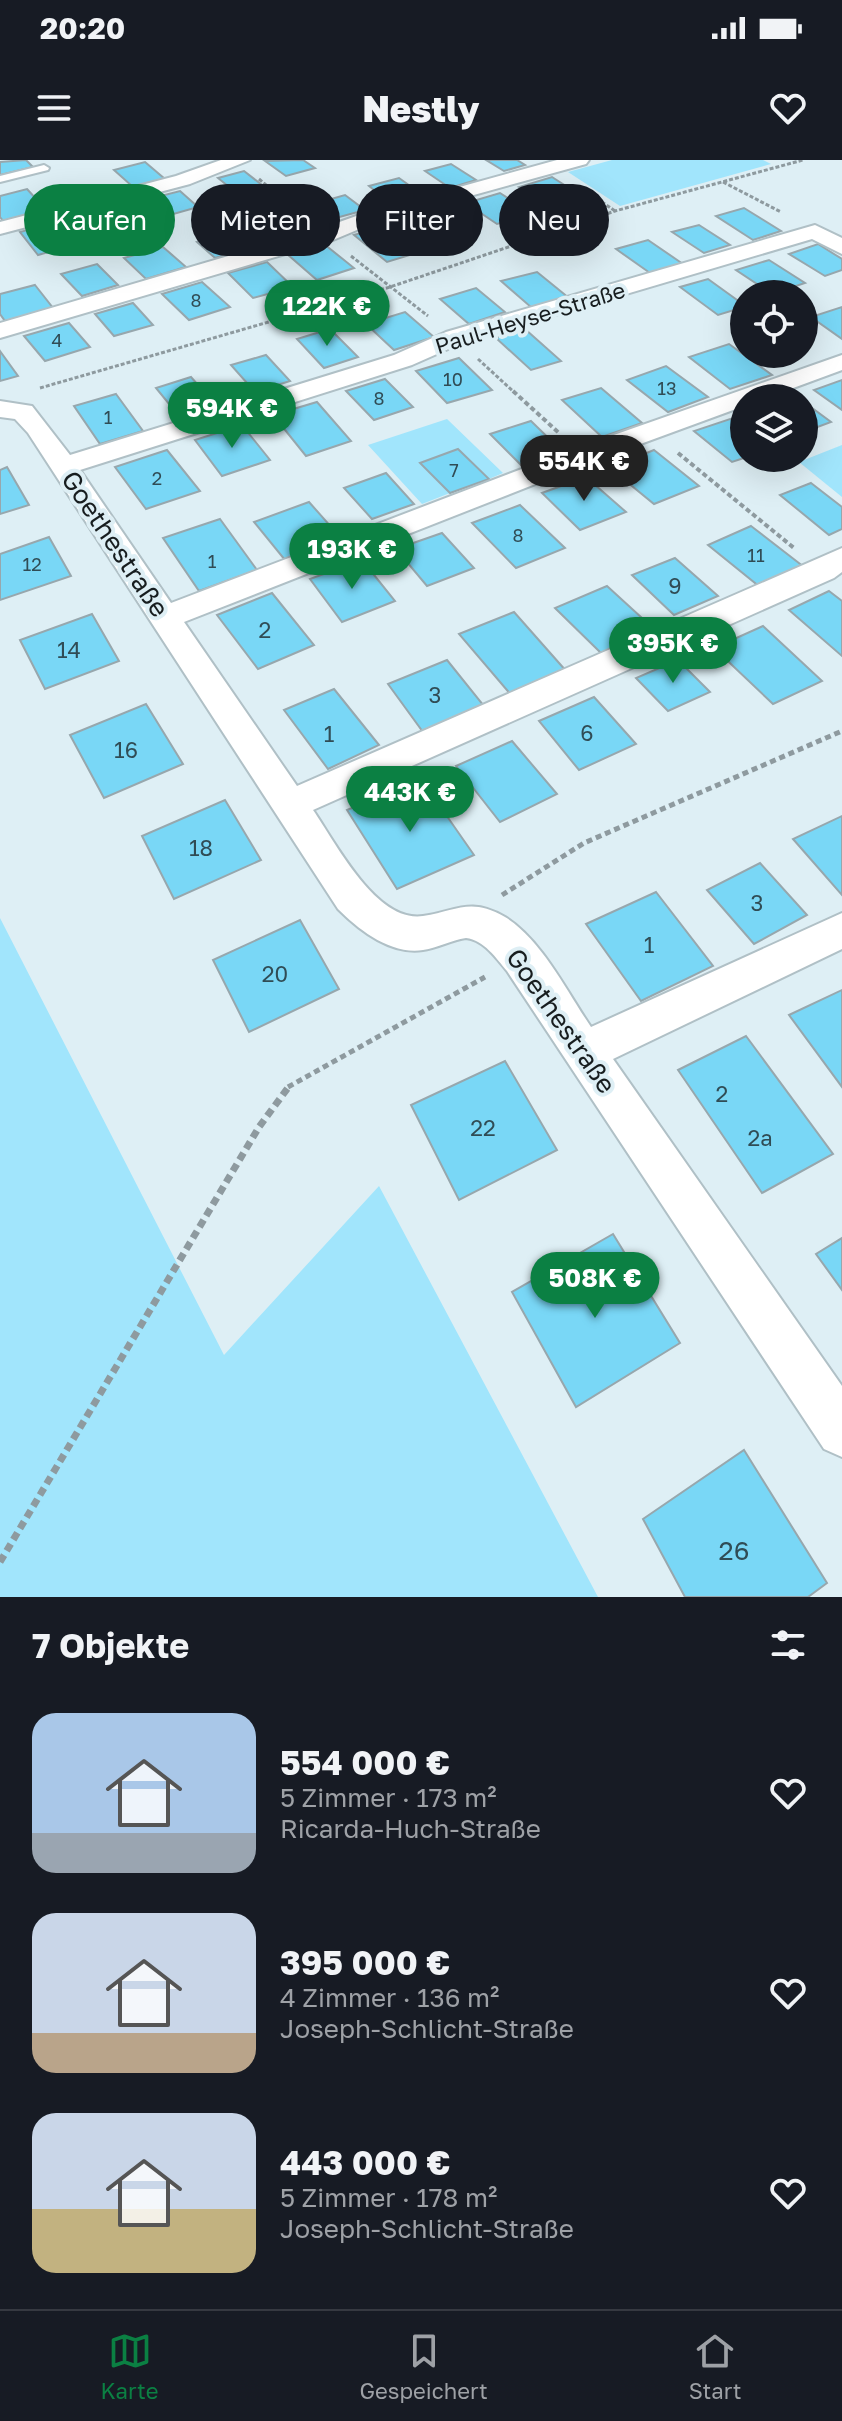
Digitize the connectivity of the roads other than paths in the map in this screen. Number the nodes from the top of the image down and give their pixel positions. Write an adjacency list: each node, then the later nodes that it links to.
1 (238, 160): 6 (street)
2 (579, 160): 3 (street)
3 (546, 164): 8 (street)
4 (44, 168): 5 (lane)
5 (0, 179)
6 (0, 228)
7 (842, 247): 11 (street, Paul-Heyse-Straße)
8 (0, 331)
9 (842, 362): 13 (street)
10 (0, 409): 11 (street, Goethestraße)
11 (64, 466): 13 (street, Goethestraße)
12 (832, 564): 14 (street)
13 (164, 618): 14 (street, Goethestraße)
14 (290, 805): 16 (street, Goethestraße)
15 (842, 930): 16 (street)
16 (583, 1052): 17 (street, Goethestraße)
17 (842, 1431)

